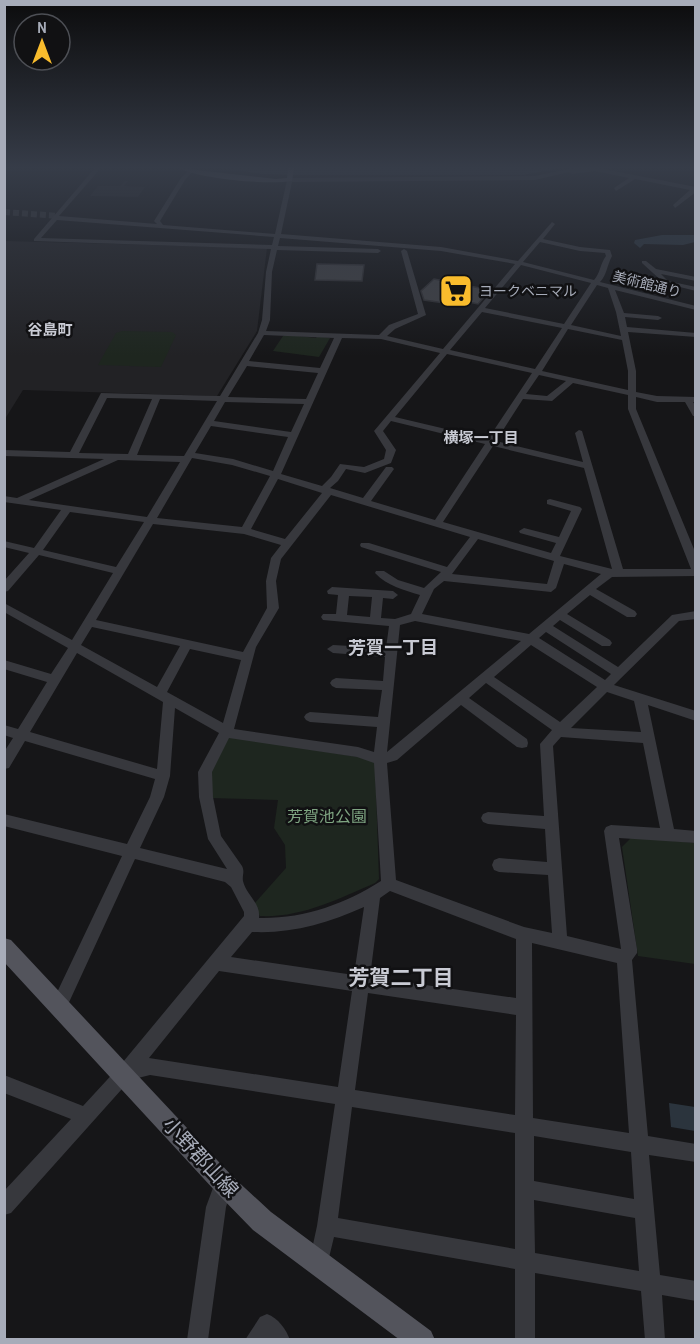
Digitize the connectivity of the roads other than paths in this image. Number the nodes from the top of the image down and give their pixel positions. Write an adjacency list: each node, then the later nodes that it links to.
1 (44, 231): 8 (street)
2 (236, 231): 6 (street, 美術館通り)
3 (240, 231): 6 (street, 美術館通り)
4 (280, 231): 6 (street)
5 (547, 231): 7 (street)
6 (279, 234): 8 (street); 11 (street, 美術館通り)
7 (540, 240): 11 (street); 15 (street)
8 (275, 247): 9 (street); 23 (street)
9 (404, 251): 10 (street); 27 (street)
10 (439, 260)
11 (521, 262): 15 (street, 美術館通り); 19 (street)
12 (644, 262): 13 (street)
13 (654, 271): 14 (street); 17 (street)
14 (696, 279)
15 (596, 282): 16 (street, 美術館通り); 18 (street, 美術館通り); 22 (street)
16 (611, 287): 18 (street, 美術館通り); 20 (street)
17 (696, 290)
18 (696, 307)
19 (480, 309): 22 (street); 29 (street)
20 (621, 315): 21 (street); 24 (street)
21 (658, 318)
22 (566, 327): 24 (street); 32 (street)
23 (262, 333): 26 (street); 30 (street)
24 (625, 335): 25 (street); 28 (street); 34 (street)
25 (696, 335)
26 (339, 336): 27 (street); 31 (street)
27 (381, 337): 29 (street)
28 (650, 338)
29 (445, 352): 32 (street); 41 (street)
30 (245, 363): 31 (street); 37 (street)
31 (322, 371): 39 (street)
32 (536, 372): 33 (street); 35 (street)
33 (571, 380): 34 (street); 35 (street)
34 (632, 394): 38 (street); 74 (street)
35 (521, 396): 45 (street)
36 (157, 397): 37 (street); 47 (street); 50 (street)
37 (223, 398): 39 (street); 42 (street)
38 (692, 401): 40 (street)
39 (308, 402): 44 (street)
40 (696, 414)
41 (390, 418): 45 (street); 54 (street)
42 (208, 423): 44 (street); 49 (street)
43 (579, 433): 51 (street)
44 (292, 435): 53 (street)
45 (490, 442): 51 (street); 64 (street)
46 (4, 453): 47 (street)
47 (73, 455): 48 (street)
48 (115, 457): 50 (street); 56 (street)
49 (186, 457): 50 (street); 53 (street); 63 (street)
50 (131, 458)
51 (587, 466): 57 (street)
52 (389, 469): 58 (street)
53 (276, 474): 54 (street); 65 (street)
54 (326, 491): 58 (street); 69 (street)
55 (4, 499): 56 (street)
56 (18, 501): 60 (street); 61 (street)
57 (599, 501): 62 (street); 78 (street)
58 (364, 502): 64 (street)
59 (550, 502): 62 (street)
60 (4, 507)
61 (68, 508): 63 (street); 72 (street)
62 (578, 509): 68 (street)
63 (149, 520): 65 (street); 75 (street)
64 (437, 524): 67 (street)
65 (245, 531): 69 (street)
66 (524, 531): 68 (street)
67 (476, 536): 73 (street); 77 (street)
68 (562, 542): 73 (street)
69 (287, 543): 103 (street)
70 (4, 544): 72 (street)
71 (365, 545): 77 (street)
72 (36, 552): 75 (street); 79 (street)
73 (557, 558): 77 (street); 78 (street)
74 (696, 570): 78 (street)
75 (119, 571): 94 (street)
76 (380, 573): 83 (street)
77 (446, 574): 83 (street)
78 (614, 574): 80 (street)
79 (4, 588)
80 (589, 590): 87 (street); 88 (street)
81 (332, 591): 82 (street)
82 (344, 592): 84 (street); 92 (street)
83 (426, 593): 91 (street)
84 (378, 595): 85 (street); 93 (street)
85 (393, 595)
86 (4, 608): 100 (street)
87 (631, 614)
88 (560, 615): 96 (street); 98 (street)
89 (696, 615): 105 (street)
90 (327, 617): 92 (street)
91 (415, 617): 95 (street); 97 (street)
92 (341, 618): 93 (street)
93 (375, 620): 95 (street)
94 (89, 622): 99 (street); 100 (street)
95 (395, 623): 102 (street)
96 (546, 627): 97 (street); 105 (street)
97 (531, 639): 106 (street); 110 (street)
98 (606, 643)
99 (187, 644): 103 (street); 111 (street)
100 (75, 645): 107 (street); 111 (street)
101 (333, 649): 102 (street)
102 (391, 653): 109 (street)
103 (247, 657): 118 (street)
104 (4, 664): 107 (street)
105 (619, 673): 110 (street)
106 (486, 677): 112 (street); 119 (street)
107 (55, 680): 120 (street)
108 (336, 683): 109 (street)
109 (387, 686): 116 (street)
110 (605, 686): 113 (street); 119 (street)
111 (165, 696): 118 (street); 125 (street)
112 (460, 698): 122 (street); 123 (street)
113 (640, 699): 114 (street); 121 (street)
114 (696, 716)
115 (310, 717): 116 (street)
116 (384, 722): 123 (street)
117 (4, 730): 120 (street)
118 (226, 730): 123 (street); 134 (street)
119 (559, 730): 121 (street); 128 (street)
120 (22, 736): 124 (street); 125 (street)
121 (648, 738): 129 (street)
122 (522, 743)
123 (380, 760): 135 (street)
124 (4, 764)
125 (163, 776): 131 (street)
126 (488, 818): 128 (street)
127 (4, 820): 131 (street)
128 (551, 823): 133 (street)
129 (668, 834): 130 (street); 141 (street)
130 (696, 837)
131 (131, 850): 134 (street); 144 (street)
132 (499, 864): 133 (street)
133 (555, 869): 139 (street)
134 (236, 882): 137 (street)
135 (388, 884): 136 (street); 138 (street)
136 (373, 895): 137 (street); 143 (street)
137 (248, 925): 142 (street)
138 (524, 934): 139 (street); 145 (street)
139 (560, 942): 141 (street)
140 (4, 947): 144 (main road, 小野郡山線)
141 (624, 957): 151 (street)
142 (215, 963): 143 (street); 146 (street)
143 (360, 984): 145 (street); 148 (street)
144 (58, 1005): 146 (main road, 小野郡山線)
145 (525, 1008): 150 (street)
146 (124, 1074): 148 (street); 149 (street); 153 (main road, 小野郡山線)
147 (4, 1084): 149 (street)
148 (345, 1096): 150 (street); 157 (street)
149 (87, 1116): 155 (street)
150 (526, 1127): 151 (street); 154 (street)
151 (640, 1144): 152 (street); 156 (street)
152 (696, 1153)
153 (224, 1184): 159 (main road, 小野郡山線); 162 (street)
154 (525, 1189): 156 (street); 158 (street)
155 (4, 1206)
156 (645, 1210): 160 (street)
157 (327, 1227): 158 (street); 159 (street)
158 (524, 1261): 160 (street); 166 (street)
159 (319, 1263): 165 (main road, 小野郡山線)
160 (651, 1283): 161 (street); 167 (street)
161 (696, 1291)
162 (197, 1340)
163 (255, 1340): 164 (street)
164 (280, 1340)
165 (422, 1340)
166 (525, 1340)
167 (655, 1340)

